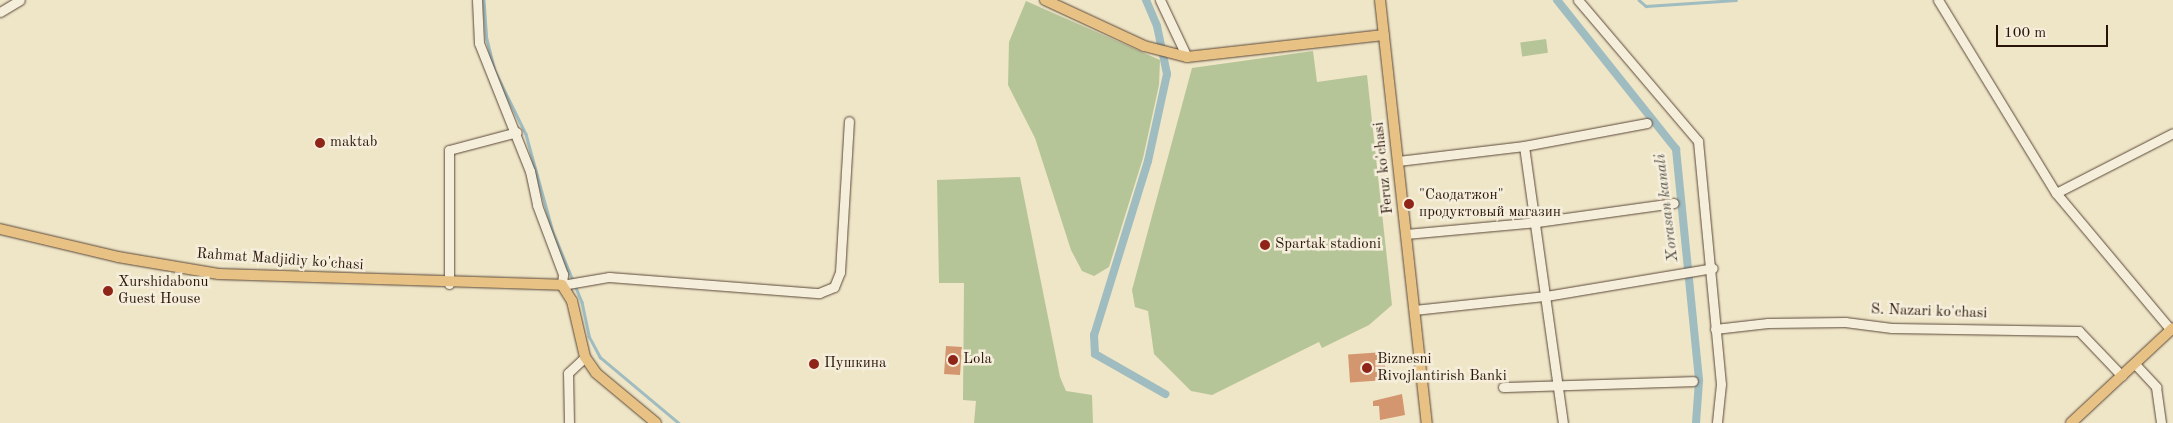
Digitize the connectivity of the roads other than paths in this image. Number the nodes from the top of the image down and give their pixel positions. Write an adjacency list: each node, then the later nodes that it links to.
1 (20, 0): 8 (street)
2 (477, 0): 13 (street)
3 (1045, 0): 10 (main road)
4 (1160, 0): 10 (street)
5 (1380, 0): 9 (main road, Feruz ko'chasi)
6 (1578, 0): 22 (street)
7 (1938, 0): 17 (street)
8 (0, 12)
9 (1384, 35): 10 (main road); 16 (main road, Feruz ko'chasi)
10 (1187, 57)
11 (849, 121): 24 (street)
12 (1647, 123): 15 (street)
13 (517, 132): 23 (street); 24 (street)
14 (2173, 133): 17 (street)
15 (1524, 146): 16 (street); 19 (street)
16 (1398, 161): 21 (main road, Feruz ko'chasi)
17 (2056, 193): 28 (street)
18 (1674, 203): 19 (street)
19 (1537, 222): 21 (street); 25 (street)
20 (0, 229): 23 (main road, Rahmat Madjidiy ko'chasi)
21 (1406, 234): 26 (main road, Feruz ko'chasi)
22 (1713, 268): 25 (street); 27 (street)
23 (448, 284): 24 (main road, Rahmat Madjidiy ko'chasi)
24 (565, 284): 29 (main road)
25 (1546, 296): 26 (street); 33 (street)
26 (1414, 310): 37 (main road, Feruz ko'chasi)
27 (1715, 329): 31 (street, S. Nazari ko'chasi); 39 (street)
28 (2172, 329): 30 (main road)
29 (585, 357): 35 (street); 36 (main road)
30 (2134, 363): 31 (main road); 41 (street)
31 (2122, 376): 40 (main road)
32 (1694, 381): 33 (street)
33 (1559, 383): 34 (street); 38 (street)
34 (1503, 387)
35 (569, 423)
36 (656, 423)
37 (1427, 423)
38 (1563, 423)
39 (1717, 423)
40 (2071, 423)
41 (2161, 423)

